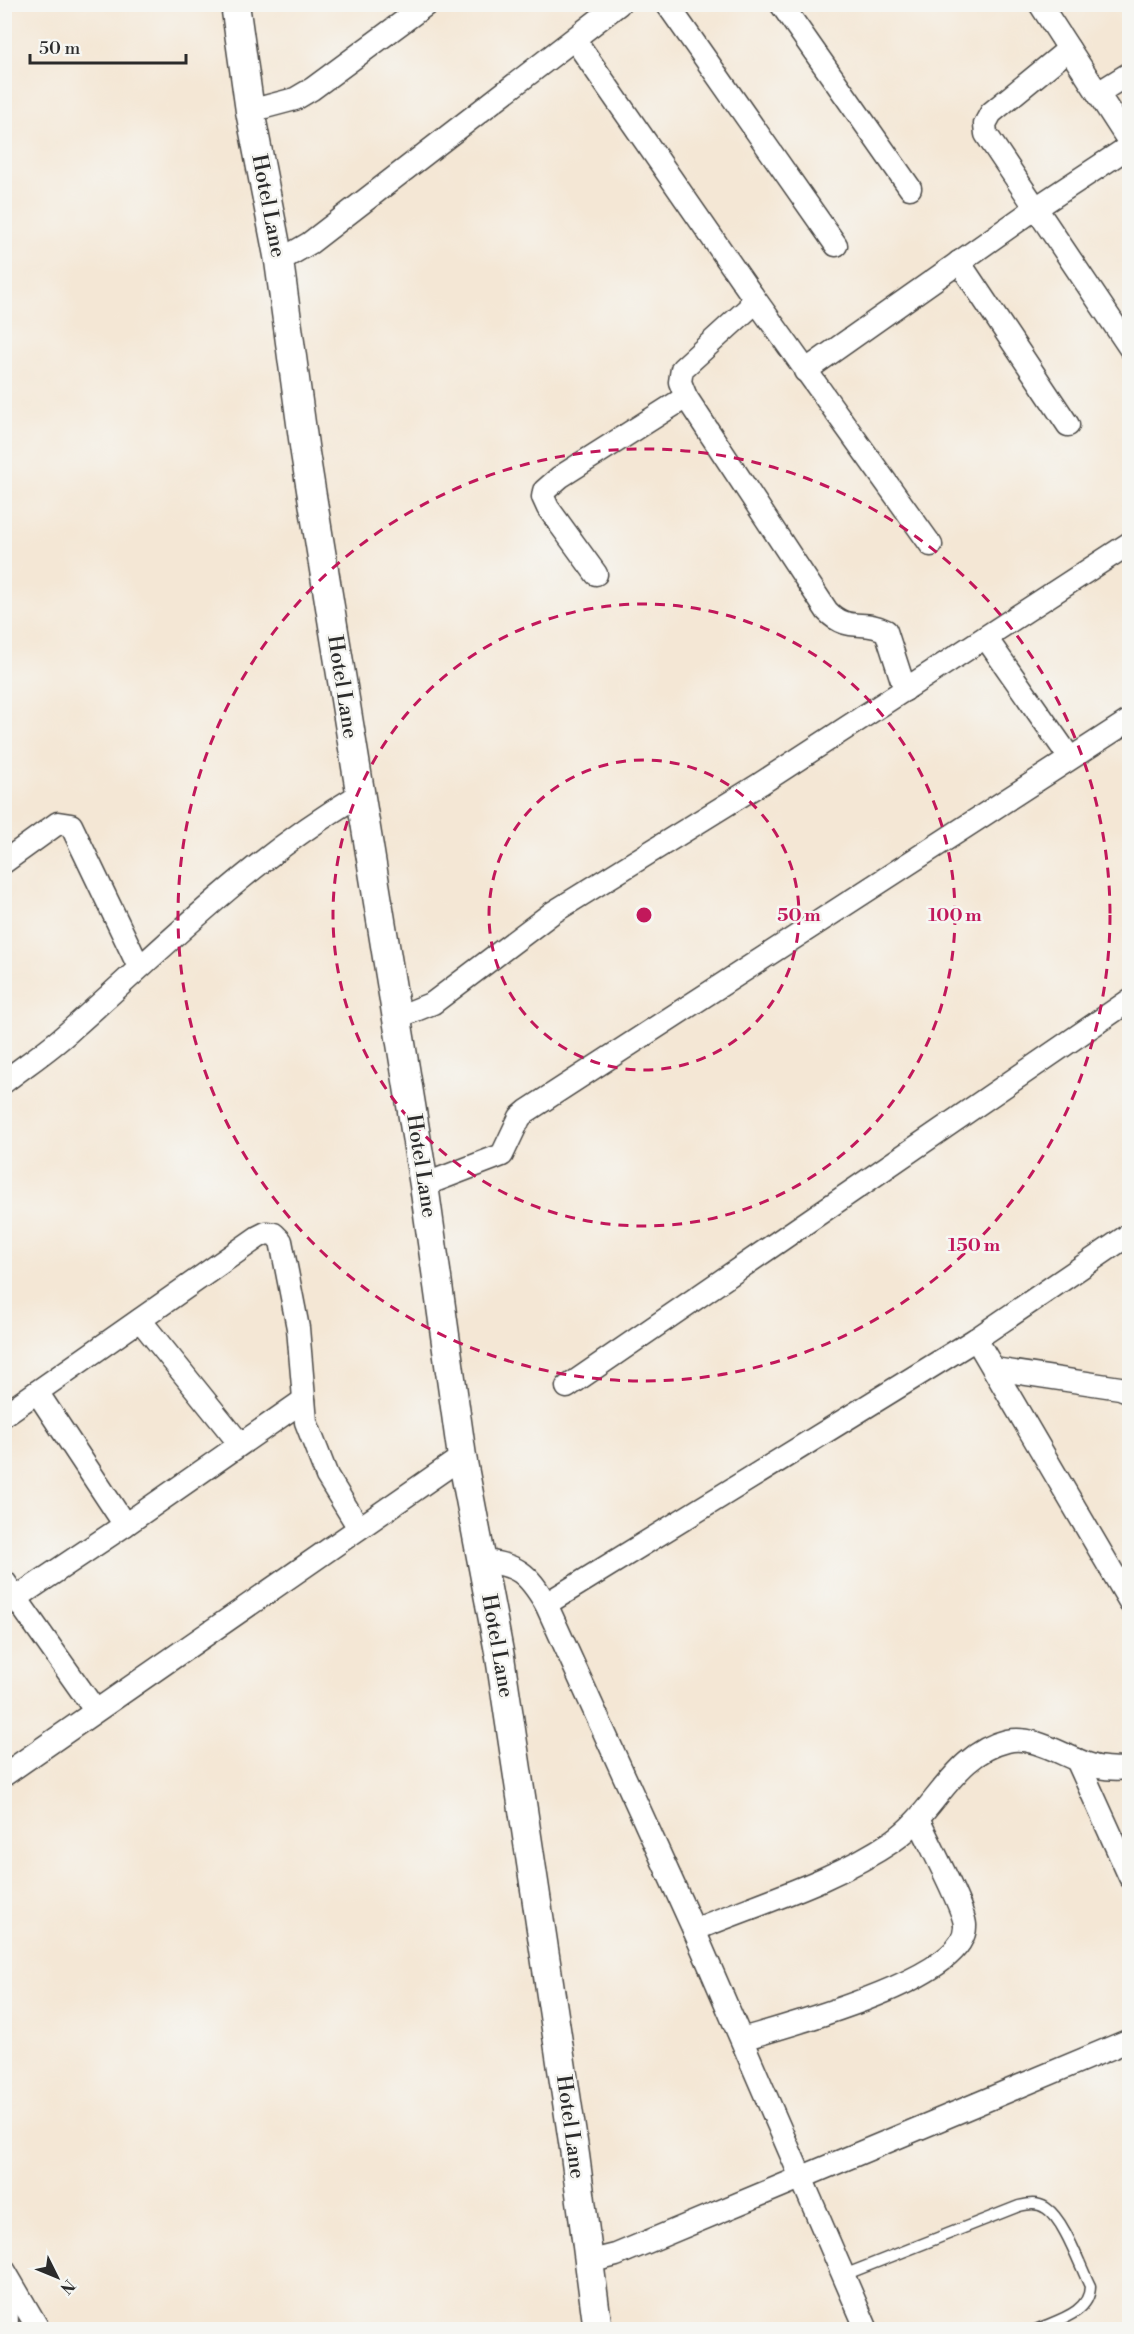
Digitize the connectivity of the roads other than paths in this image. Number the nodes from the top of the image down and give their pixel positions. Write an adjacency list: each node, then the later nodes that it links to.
1 (235, 4): 11 (street, Hotel Lane)
2 (427, 4): 11 (street)
3 (619, 4): 7 (street)
4 (667, 4): 15 (street)
5 (781, 4): 13 (street)
6 (1051, 8): 8 (street)
7 (575, 40): 16 (street); 18 (street)
8 (1069, 49): 10 (street); 14 (street)
9 (1130, 73): 10 (street)
10 (1098, 93): 12 (street)
11 (264, 108): 16 (street, Hotel Lane)
12 (1130, 144): 14 (street)
13 (910, 188)
14 (1036, 208): 17 (street); 19 (street)
15 (836, 245)
16 (295, 252): 30 (street, Hotel Lane)
17 (959, 262): 20 (street); 22 (street)
18 (752, 295): 20 (street); 21 (street)
19 (1130, 348)
20 (805, 371): 24 (street)
21 (686, 397): 25 (street); 27 (street)
22 (1068, 425)
23 (1130, 543): 26 (street)
24 (931, 545)
25 (596, 573)
26 (986, 638): 27 (street); 29 (street)
27 (904, 690): 34 (street)
28 (1130, 720): 29 (street)
29 (1070, 758): 36 (street)
30 (359, 795): 32 (street); 34 (street, Hotel Lane)
31 (4, 862): 32 (street)
32 (139, 967): 35 (street)
33 (1130, 1000): 41 (street)
34 (411, 1012): 36 (street, Hotel Lane)
35 (4, 1082)
36 (424, 1185): 47 (street, Hotel Lane)
37 (1130, 1234): 39 (street)
38 (140, 1320): 42 (street); 44 (street); 46 (street)
39 (976, 1339): 40 (street); 53 (street)
40 (994, 1369): 43 (street); 52 (street)
41 (567, 1387)
42 (37, 1392): 45 (street); 48 (street)
43 (1130, 1392)
44 (304, 1400): 46 (street); 49 (street)
45 (4, 1415)
46 (240, 1444): 48 (street)
47 (462, 1457): 49 (street); 50 (street, Hotel Lane)
48 (125, 1526): 51 (street)
49 (359, 1528): 54 (street)
50 (496, 1563): 53 (street); 64 (street, Hotel Lane)
51 (10, 1589): 54 (street)
52 (1130, 1602)
53 (546, 1604): 60 (street)
54 (95, 1710): 57 (street)
55 (1077, 1760): 56 (street); 58 (street); 59 (street)
56 (1130, 1768)
57 (4, 1775)
58 (919, 1821): 60 (street); 61 (street)
59 (1130, 1877)
60 (694, 1930): 61 (street)
61 (742, 2039): 63 (street)
62 (1130, 2040): 63 (street)
63 (803, 2179): 64 (street); 66 (street)
64 (603, 2258): 69 (street, Hotel Lane)
65 (5, 2271): 67 (street); 68 (street)
66 (844, 2275): 70 (street); 71 (lane)
67 (7, 2330)
68 (39, 2330)
69 (598, 2330)
70 (867, 2330)
71 (1036, 2330)

